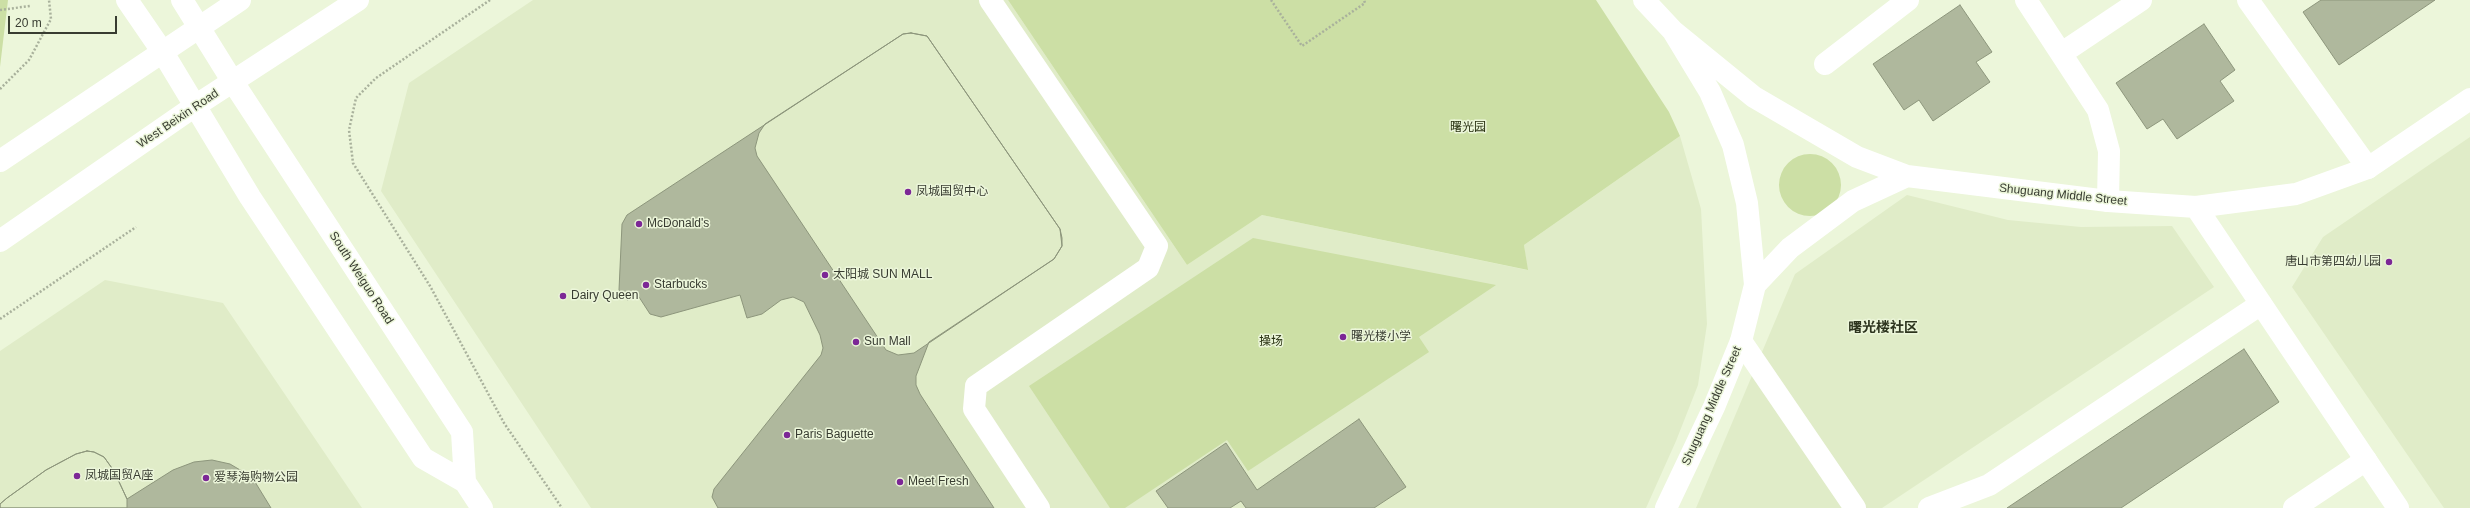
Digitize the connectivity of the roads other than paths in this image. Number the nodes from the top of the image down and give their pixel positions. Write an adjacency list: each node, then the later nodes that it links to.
1 (127, 0): 14 (street, South Weiguo Road)
2 (182, 0): 12 (street, South Weiguo Road)
3 (240, 0): 12 (street)
4 (358, 0): 17 (street, West Beixin Road)
5 (990, 0): 32 (street)
6 (1004, 0): 33 (street)
7 (1644, 0): 13 (street, Shuguang Middle Street)
8 (1908, 0): 16 (street)
9 (2026, 0): 15 (street)
10 (2141, 0): 15 (street)
11 (2248, 0): 21 (street)
12 (200, 27): 14 (street); 17 (street, South Weiguo Road)
13 (1673, 31): 22 (street, Shuguang Middle Street); 26 (street, Shuguang Middle Street)
14 (162, 51): 19 (street, South Weiguo Road); 20 (street)
15 (2062, 53): 23 (street)
16 (1825, 64)
17 (233, 82): 19 (street, West Beixin Road); 30 (street, South Weiguo Road)
18 (2470, 99): 21 (street, Shuguang Middle Street)
19 (194, 106): 25 (street, West Beixin Road); 30 (street, South Weiguo Road)
20 (0, 161)
21 (2368, 168): 24 (street, Shuguang Middle Street)
22 (1907, 176): 23 (street, Shuguang Middle Street); 26 (street)
23 (2108, 201): 24 (street, Shuguang Middle Street)
24 (2196, 207): 27 (street)
25 (0, 241)
26 (1755, 285): 28 (street, Shuguang Middle Street)
27 (2261, 304): 29 (street); 36 (street)
28 (1741, 341): 34 (street, Shuguang Middle Street); 35 (street)
29 (2366, 460): 37 (street); 38 (street)
30 (465, 482): 31 (street, South Weiguo Road)
31 (482, 508)
32 (1039, 508)
33 (1052, 508)
34 (1666, 508)
35 (1855, 508)
36 (1929, 508)
37 (2294, 508)
38 (2398, 508)

